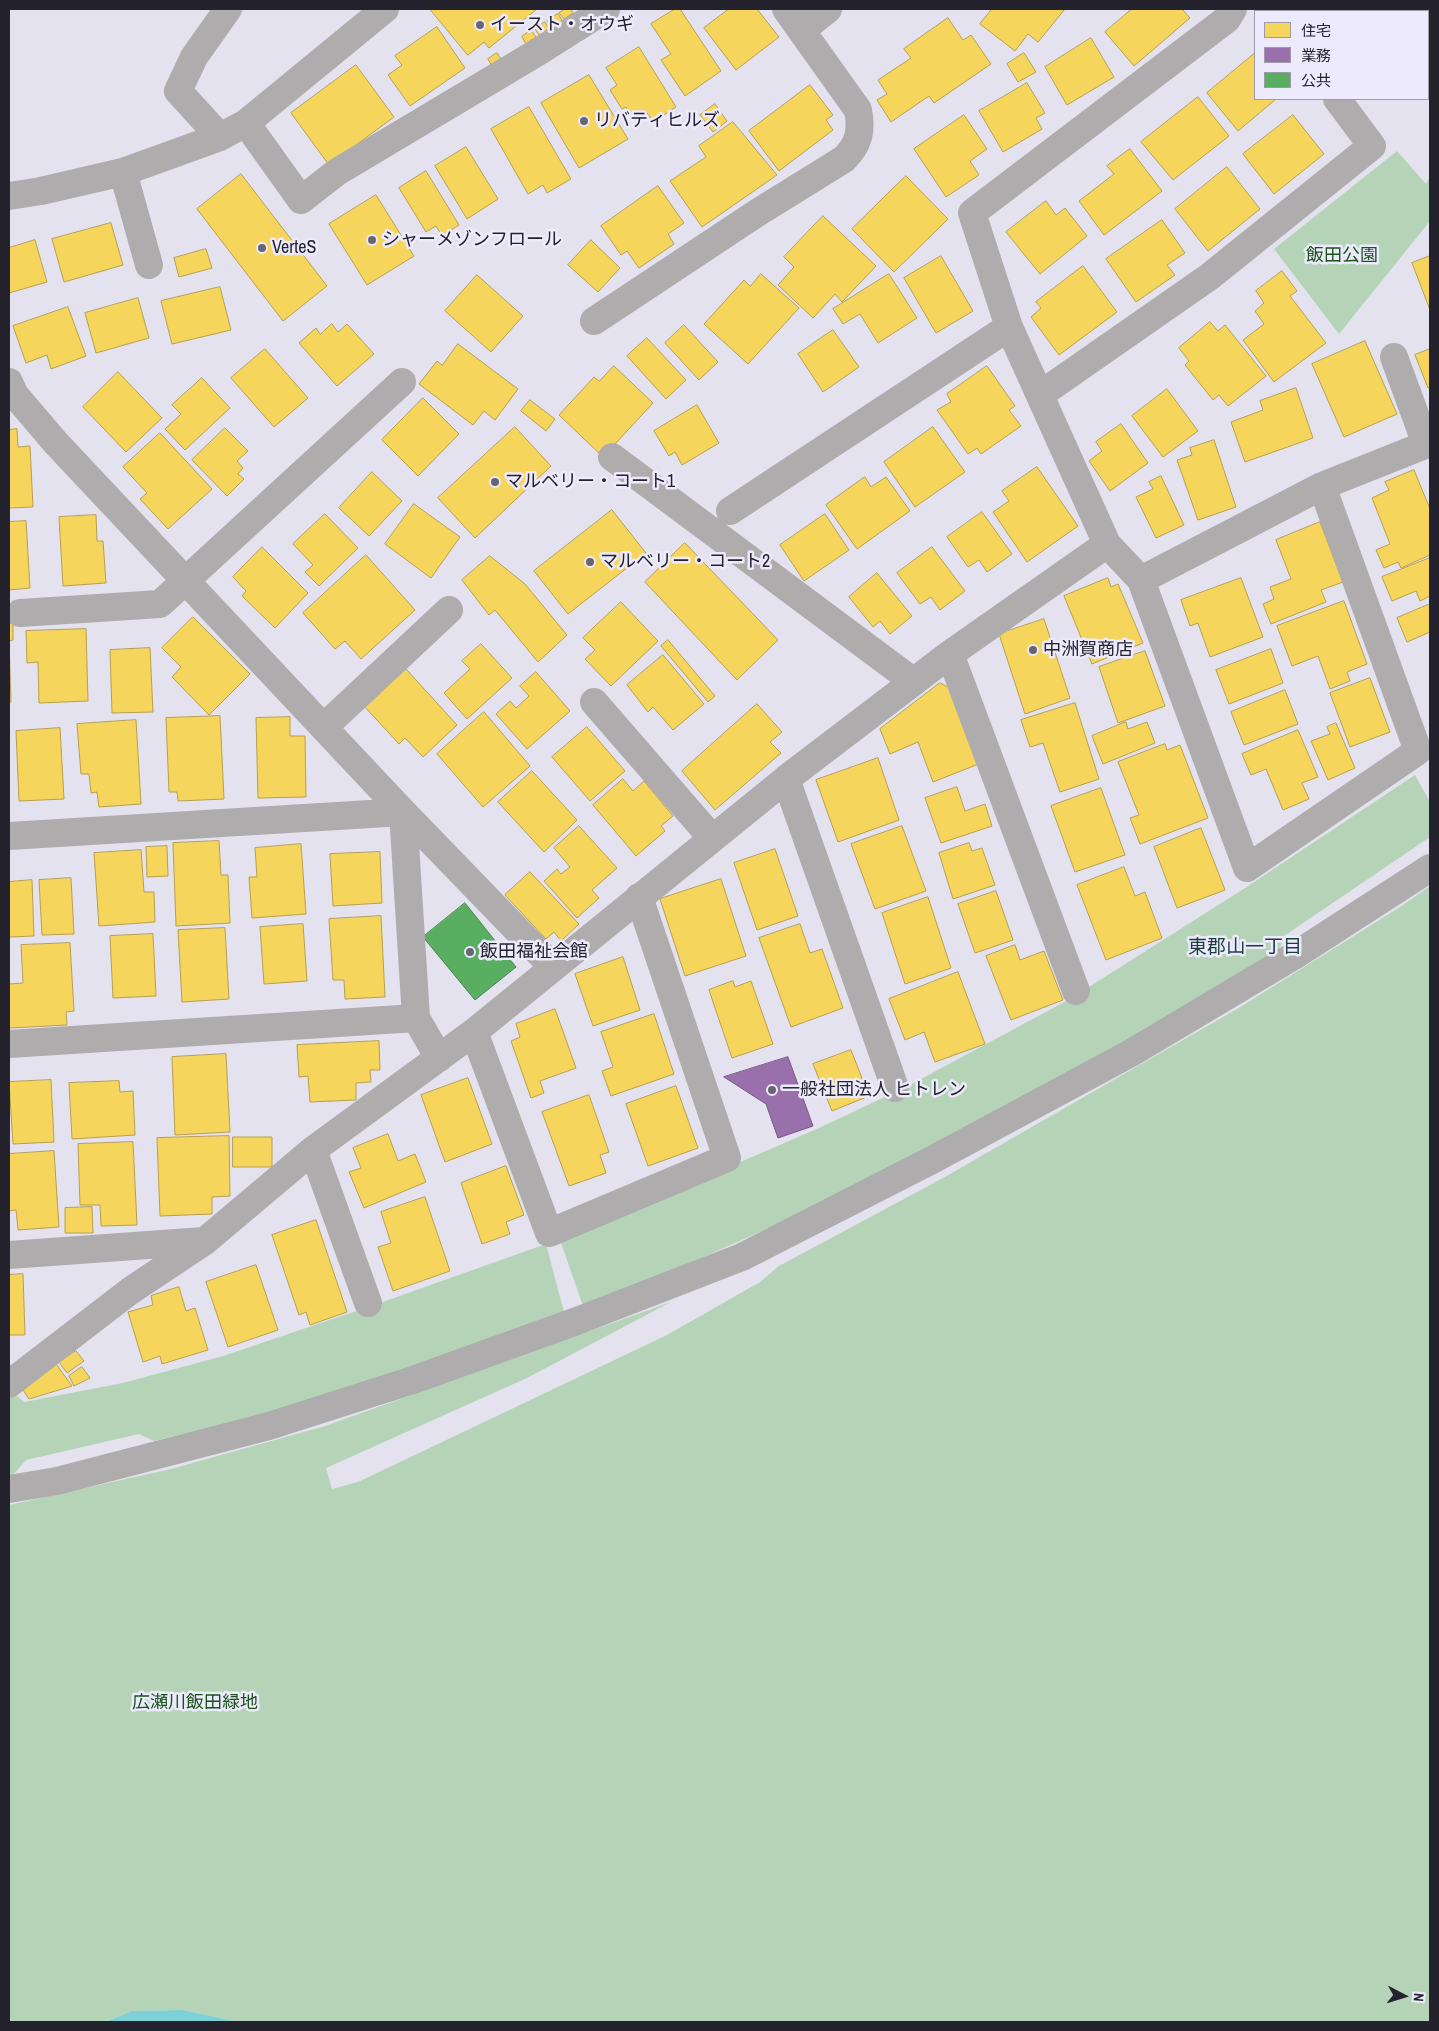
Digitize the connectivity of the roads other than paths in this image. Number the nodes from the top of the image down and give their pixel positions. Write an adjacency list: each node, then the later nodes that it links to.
1 (228, 9): 10 (street)
2 (385, 9): 9 (street)
3 (606, 9): 9 (street)
4 (786, 9): 7 (street)
5 (828, 9): 7 (street)
6 (1233, 9): 15 (street)
7 (802, 30): 14 (street)
8 (1338, 100): 19 (street)
9 (246, 123): 10 (street)
10 (220, 137): 11 (street)
11 (123, 172): 12 (street); 13 (street)
12 (9, 196)
13 (149, 265)
14 (594, 321)
15 (1009, 327): 19 (street); 23 (street)
16 (1394, 356): 20 (street)
17 (9, 382): 26 (street)
18 (402, 382): 26 (street)
19 (1041, 394): 24 (street)
20 (1428, 444): 22 (street)
21 (612, 457): 30 (street)
22 (1322, 486): 25 (street); 25 (street)
23 (730, 511)
24 (1107, 544): 25 (street); 29 (street)
25 (1142, 580)
26 (185, 581): 28 (street); 32 (street)
27 (449, 610): 32 (street)
28 (20, 613)
29 (950, 654): 30 (street); 40 (street)
30 (914, 682): 33 (street)
31 (594, 702): 36 (street)
32 (324, 727): 34 (street)
33 (786, 779): 36 (street); 45 (street)
34 (404, 812): 35 (street); 39 (street); 41 (street)
35 (9, 836)
36 (712, 838): 38 (street)
37 (1430, 868): 51 (street)
38 (638, 897): 39 (street); 42 (street)
39 (553, 967): 42 (street)
40 (1076, 991)
41 (416, 1018): 43 (street); 44 (street)
42 (474, 1032): 44 (street)
43 (9, 1044)
44 (440, 1058): 46 (street)
45 (895, 1088)
46 (313, 1150): 47 (street); 49 (street)
47 (205, 1240): 48 (street); 50 (street)
48 (9, 1255)
49 (368, 1303)
50 (9, 1384)
51 (9, 1489)

